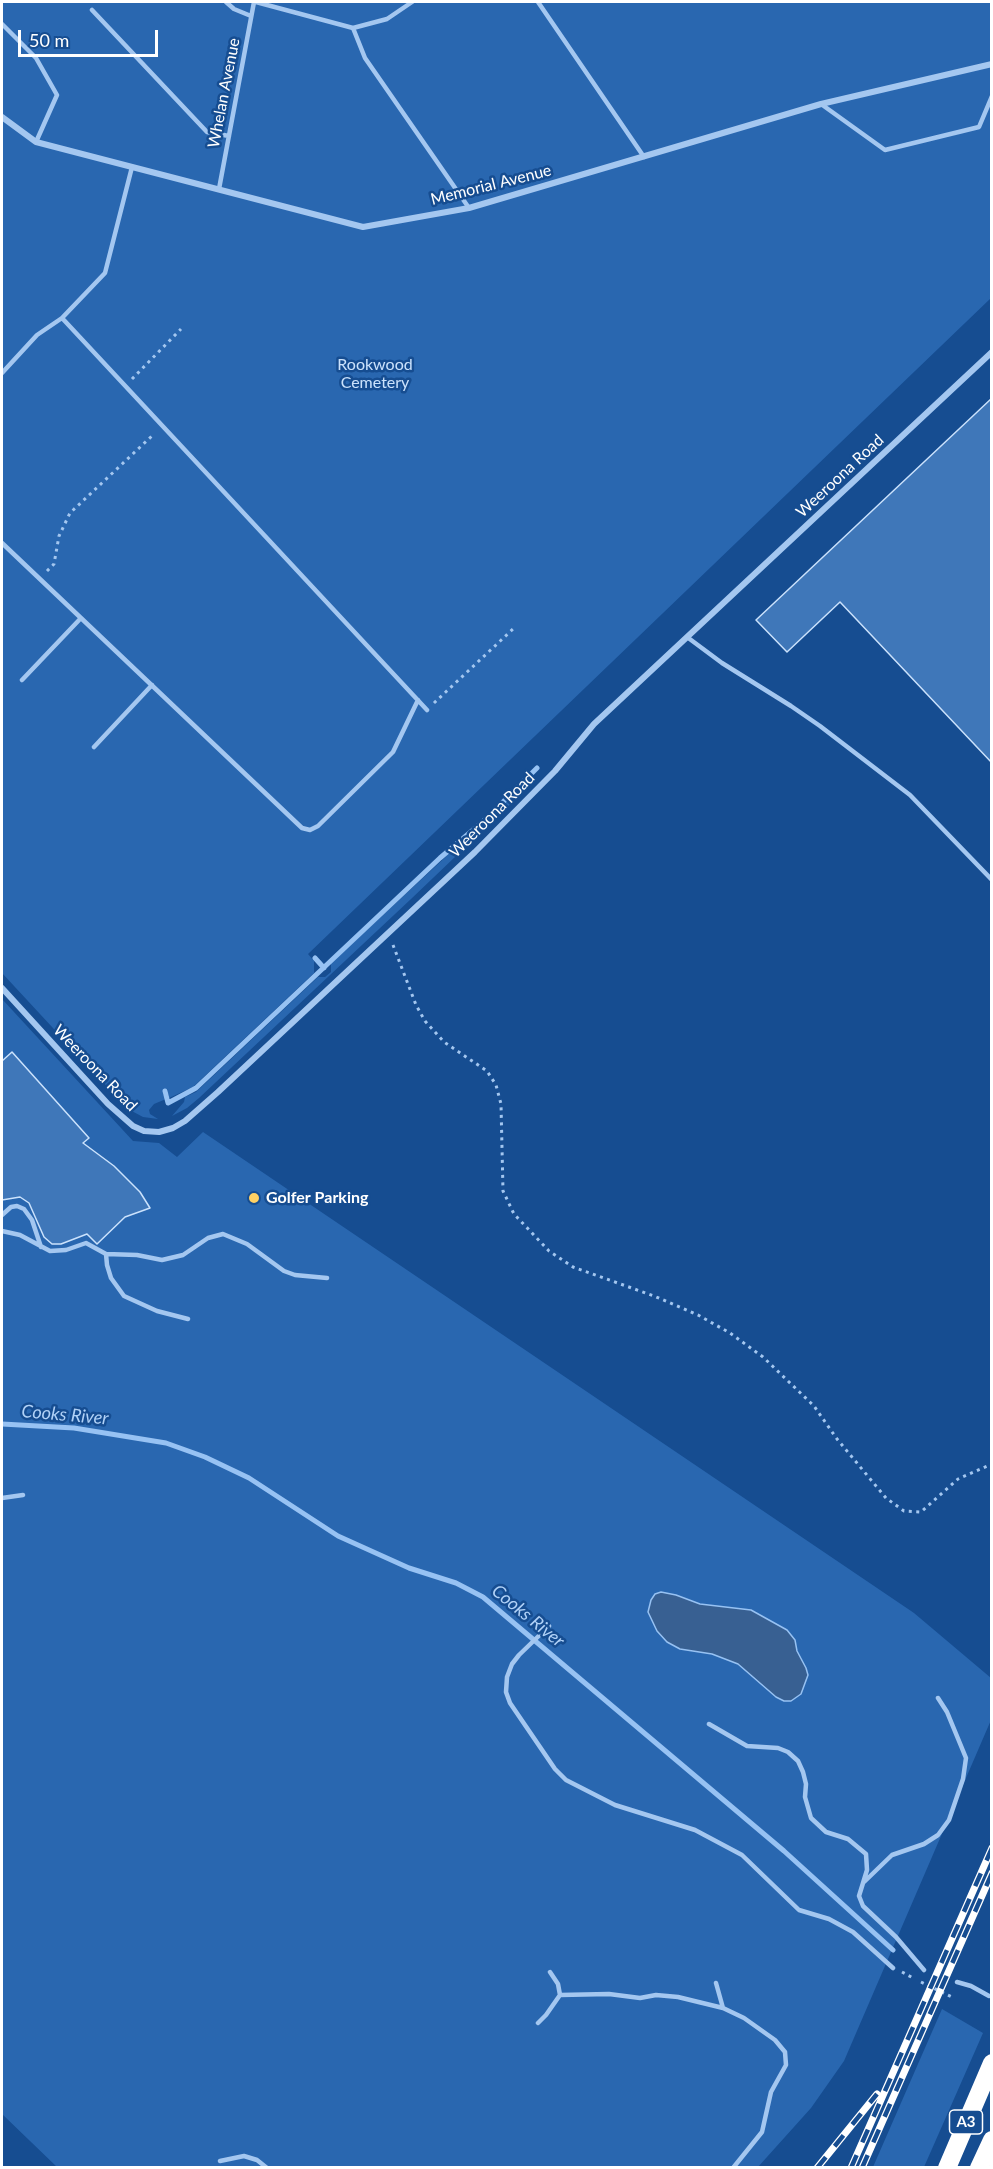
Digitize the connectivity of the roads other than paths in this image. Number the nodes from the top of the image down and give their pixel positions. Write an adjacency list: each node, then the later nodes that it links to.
1 (226, 2): 6 (lane)
2 (255, 2): 6 (lane, Whelan Avenue); 8 (lane)
3 (412, 2): 8 (lane)
4 (538, 2): 15 (lane)
5 (92, 10): 13 (lane)
6 (251, 15): 13 (lane, Whelan Avenue)
7 (2, 24): 14 (lane)
8 (353, 28): 18 (lane)
9 (992, 64): 11 (street, Memorial Avenue)
10 (992, 96): 11 (lane)
11 (820, 104): 15 (street, Memorial Avenue)
12 (2, 117): 14 (street, Memorial Avenue)
13 (229, 136): 17 (lane, Whelan Avenue)
14 (36, 142): 16 (street, Memorial Avenue)
15 (644, 157): 18 (street, Memorial Avenue)
16 (132, 167): 17 (street, Memorial Avenue); 19 (lane)
17 (219, 189): 18 (street, Memorial Avenue)
18 (469, 208)
19 (62, 318): 21 (lane); 27 (lane)
20 (992, 352): 24 (street, Weeroona Road)
21 (2, 373)
22 (2, 543): 23 (lane)
23 (81, 618): 25 (lane); 26 (lane)
24 (687, 638): 30 (lane); 31 (street, Weeroona Road)
25 (22, 680)
26 (152, 685): 27 (lane); 29 (lane)
27 (418, 700): 28 (lane)
28 (427, 710)
29 (94, 747)
30 (992, 880)
31 (2, 988)
32 (2, 1215): 34 (lane)
33 (2, 1231): 34 (lane)
34 (41, 1246): 35 (lane)
35 (106, 1254): 36 (lane); 37 (lane)
36 (327, 1278)
37 (188, 1319)
38 (23, 1495): 39 (lane)
39 (2, 1498)
40 (549, 1626): 44 (lane)
41 (938, 1698): 43 (lane)
42 (708, 1724): 43 (lane)
43 (862, 1884): 45 (lane)
44 (893, 1968)
45 (924, 1970)
46 (550, 1972): 49 (lane)
47 (957, 1982): 50 (lane)
48 (716, 1983): 51 (lane)
49 (560, 1995): 51 (lane); 52 (lane)
50 (989, 1996)
51 (723, 2008): 57 (lane)
52 (538, 2022)
53 (989, 2070): 58 (highway, A3)
54 (992, 2139): 59 (highway, A3)
55 (220, 2161): 56 (lane)
56 (267, 2168)
57 (733, 2168)
58 (947, 2168)
59 (979, 2168)

